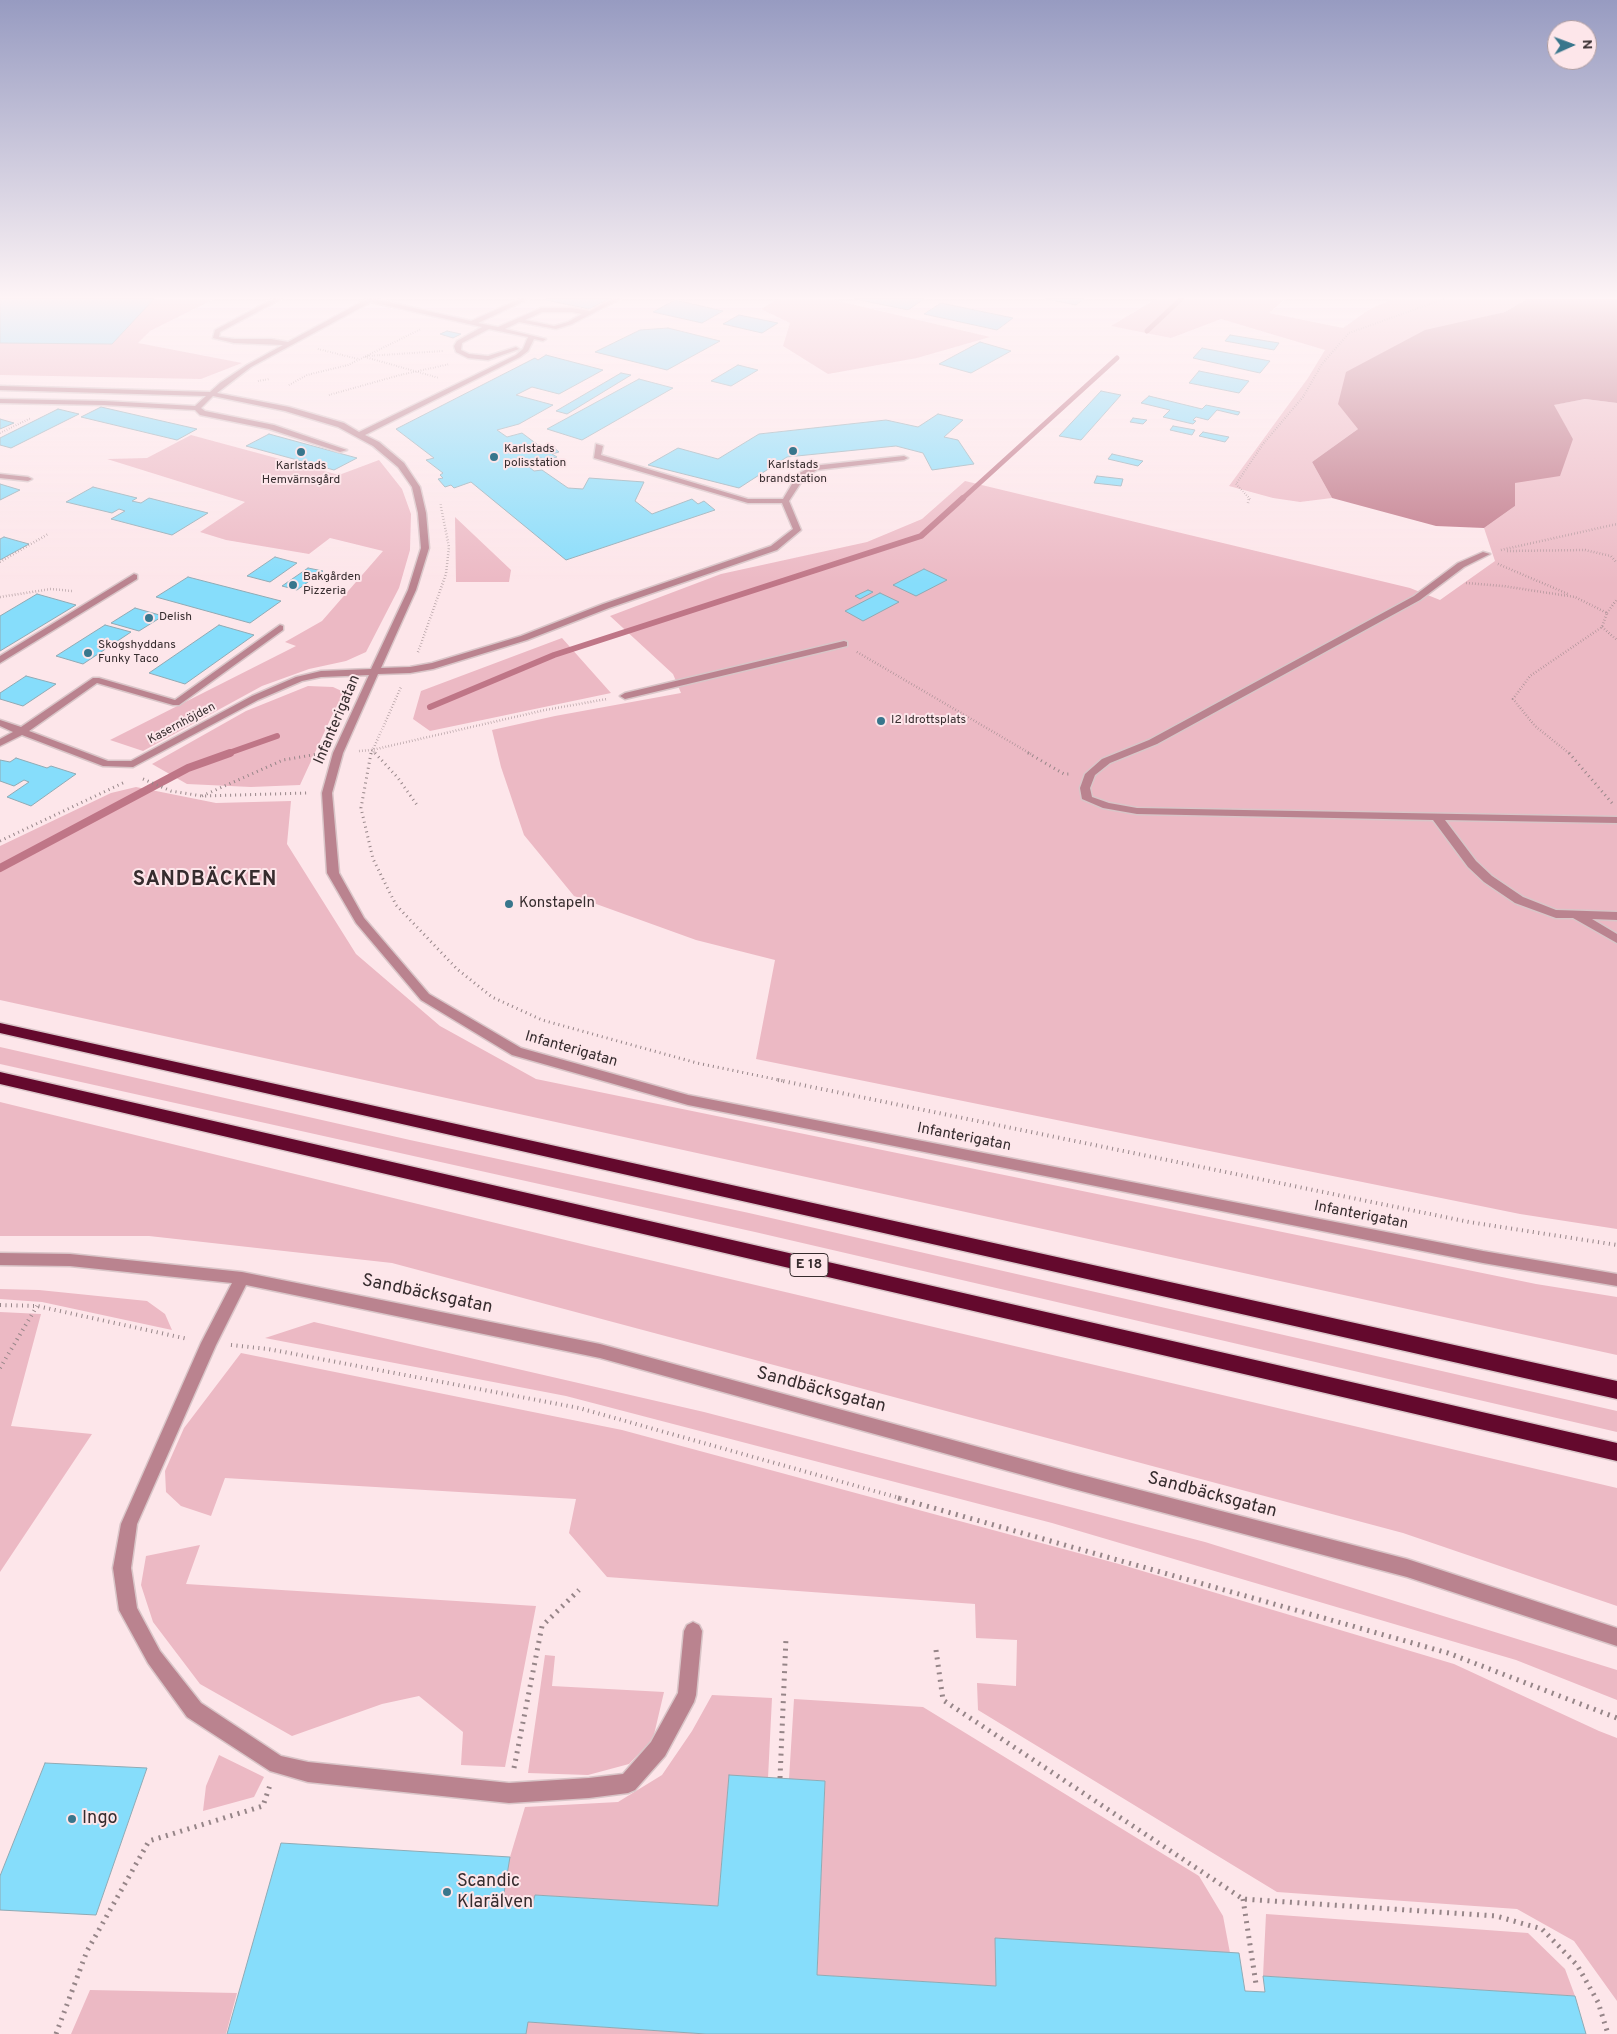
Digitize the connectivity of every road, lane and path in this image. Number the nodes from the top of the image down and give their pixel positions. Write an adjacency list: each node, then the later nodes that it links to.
1 (212, 394): 7 (street); 10 (street, Infanterigatan)
2 (333, 394): 5 (path)
3 (443, 394): 10 (street)
4 (1305, 394): 18 (path)
5 (329, 395)
6 (0, 401): 7 (street)
7 (197, 408): 12 (street)
8 (13, 427): 9 (path)
9 (0, 434)
10 (359, 435): 37 (street, Infanterigatan)
11 (599, 446): 17 (street)
12 (343, 450)
13 (904, 458): 17 (street)
14 (0, 476): 15 (street)
15 (28, 479)
16 (438, 499): 36 (path)
17 (785, 501): 36 (street, Kasernhöjden)
18 (1248, 503)
19 (1617, 524): 23 (path)
20 (48, 534): 22 (path)
21 (1483, 555): 25 (street); 27 (path)
22 (0, 562)
23 (1617, 563)
24 (134, 577): 35 (street)
25 (1437, 582): 27 (path); 44 (street)
26 (72, 591): 28 (path)
27 (1575, 597): 30 (path)
28 (0, 598)
29 (1617, 599): 30 (path)
30 (1607, 613): 31 (path)
31 (1602, 627): 33 (path); 50 (path)
32 (280, 628): 40 (street)
33 (1617, 640)
34 (844, 644): 38 (street); 44 (path)
35 (0, 660)
36 (410, 670): 37 (street, Kasernhöjden); 42 (path)
37 (376, 672): 40 (street, Kasernhöjden); 43 (street, Infanterigatan)
38 (625, 696): 42 (path)
39 (0, 723): 40 (street, Kasernhöjden)
40 (22, 731): 41 (street)
41 (0, 743)
42 (372, 750): 43 (path); 49 (path); 59 (path)
43 (338, 753): 47 (street, Infanterigatan); 48 (path)
44 (1090, 774): 51 (street)
45 (136, 777): 48 (path)
46 (127, 781): 53 (path)
47 (326, 793): 48 (path); 62 (street, Infanterigatan)
48 (202, 796)
49 (417, 805)
50 (1617, 810)
51 (1436, 816): 52 (street); 54 (street)
52 (1617, 820)
53 (0, 841)
54 (1574, 914): 55 (street); 56 (street)
55 (1617, 916)
56 (1617, 939)
57 (0, 1028): 67 (highway)
58 (0, 1078): 68 (highway, E 18)
59 (1617, 1245)
60 (0, 1259): 61 (street, Sandbäcksgatan)
61 (242, 1278): 65 (street); 71 (street, Sandbäcksgatan)
62 (1617, 1280)
63 (0, 1304): 64 (path)
64 (37, 1306): 65 (path); 66 (path)
65 (209, 1343): 74 (path); 75 (street)
66 (0, 1368)
67 (1617, 1390)
68 (1617, 1452)
69 (579, 1590): 77 (path)
70 (693, 1631): 77 (street)
71 (1617, 1637)
72 (786, 1638): 76 (path)
73 (936, 1650): 78 (path)
74 (1617, 1718)
75 (277, 1764): 77 (street); 80 (path)
76 (780, 1778)
77 (509, 1793)
78 (1243, 1899): 79 (path); 81 (path)
79 (1256, 1984)
80 (56, 2034)
81 (1608, 2034)

